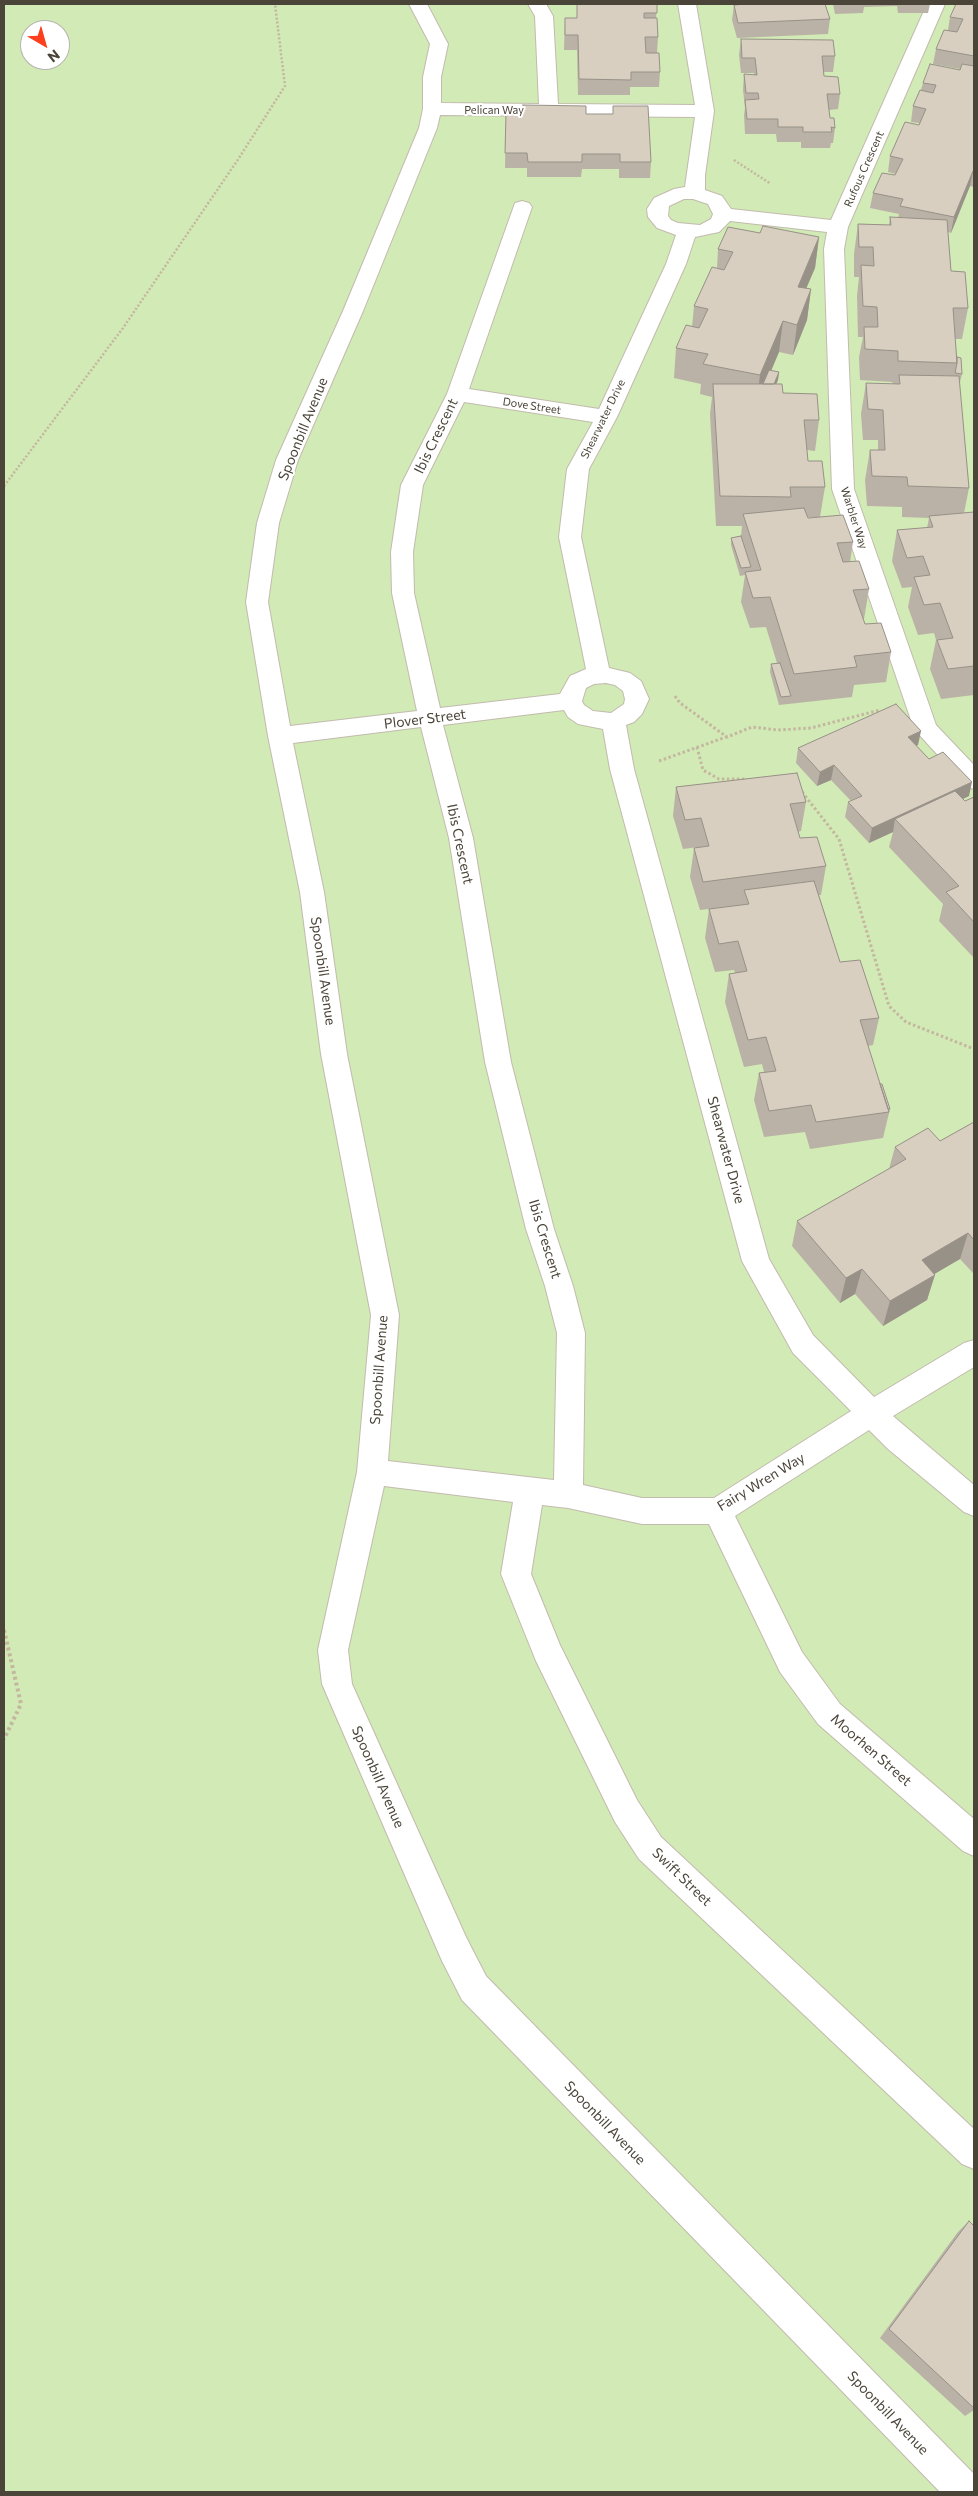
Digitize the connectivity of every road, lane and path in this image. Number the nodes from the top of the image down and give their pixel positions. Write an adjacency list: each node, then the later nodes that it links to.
1 (275, 4): 18 (path)
2 (418, 4): 6 (street, Spoonbill Avenue)
3 (537, 4): 7 (street)
4 (687, 4): 8 (street)
5 (936, 4): 14 (street, Rufous Crescent)
6 (432, 109): 7 (street, Pelican Way); 25 (street, Spoonbill Avenue)
7 (550, 110): 8 (street, Pelican Way)
8 (705, 111): 10 (street)
9 (732, 158): 13 (path)
10 (694, 193): 12 (street); 15 (street)
11 (522, 207): 16 (street, Ibis Crescent)
12 (723, 214): 13 (street); 15 (street)
13 (794, 222): 14 (street)
14 (838, 227): 22 (street, Warbler Way)
15 (686, 232): 17 (street, Shearwater Drive)
16 (457, 394): 17 (street, Dove Street); 23 (street, Ibis Crescent)
17 (606, 417): 19 (street, Shearwater Drive)
18 (4, 486)
19 (599, 676): 21 (street); 24 (street)
20 (670, 690): 22 (path)
21 (570, 701): 23 (street, Plover Street); 24 (street)
22 (915, 701): 28 (street, Warbler Way)
23 (430, 718): 25 (street, Plover Street); 35 (street, Ibis Crescent)
24 (614, 721): 32 (street, Shearwater Drive)
25 (280, 736): 33 (street, Spoonbill Avenue)
26 (697, 747): 27 (path)
27 (747, 779)
28 (974, 780)
29 (799, 788): 30 (path)
30 (974, 1049)
31 (974, 1352): 32 (street, Fairy Wren Way)
32 (872, 1413): 36 (street, Shearwater Drive); 37 (street, Fairy Wren Way)
33 (372, 1472): 34 (street, Fairy Wren Way); 42 (street, Spoonbill Avenue)
34 (529, 1491): 35 (street, Fairy Wren Way); 41 (street, Swift Street)
35 (568, 1495): 37 (street, Fairy Wren Way)
36 (974, 1504)
37 (718, 1511): 40 (street, Moorhen Street)
38 (4, 1630): 39 (path)
39 (4, 1739)
40 (974, 1840)
41 (974, 2152)
42 (966, 2492)

